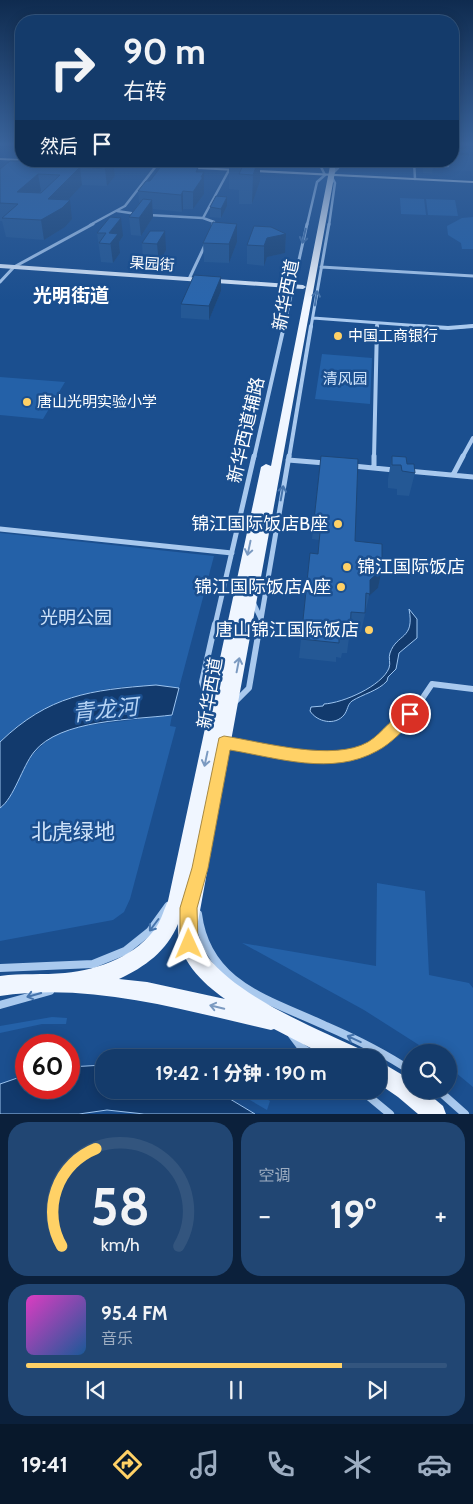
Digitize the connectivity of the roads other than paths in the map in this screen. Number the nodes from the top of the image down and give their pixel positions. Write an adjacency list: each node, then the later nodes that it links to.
1 (131, 197): 6 (street)
2 (214, 197): 7 (street)
3 (322, 197): 16 (main road, 新华西道, one-way to 16)
4 (324, 197): 29 (main road, 新华西道)
5 (333, 197): 12 (street)
6 (117, 211): 7 (street); 11 (street)
7 (203, 218): 8 (street)
8 (211, 232)
9 (207, 240): 14 (street)
10 (0, 266): 11 (main road, 果园街)
11 (14, 267): 14 (main road, 果园街); 15 (street)
12 (321, 267): 13 (street); 17 (street, one-way to 12)
13 (473, 276)
14 (189, 279): 16 (main road, 果园街)
15 (0, 282)
16 (298, 287): 28 (street, 新华西道辅路); 32 (main road, 新华西道, one-way to 32)
17 (313, 318): 18 (street); 21 (street)
18 (377, 323): 19 (street); 24 (street)
19 (473, 326)
20 (473, 438): 25 (street)
21 (288, 460): 22 (street); 30 (street, one-way to 21)
22 (336, 464)
23 (345, 465): 24 (street)
24 (374, 468): 25 (street)
25 (453, 475): 26 (street)
26 (473, 477)
27 (0, 529): 28 (street)
28 (232, 553): 32 (street, 新华西道辅路)
29 (251, 599): 30 (street); 32 (main road, 新华西道, one-way to 29)
30 (261, 619): 32 (street)
31 (473, 689): 33 (street)
32 (224, 704): 33 (main road, 新华西道); 34 (main road, 新华西道, one-way to 34)
33 (224, 742): 34 (main road, 新华西道)
34 (192, 867): 35 (street, one-way to 35); 36 (main road, 新华西道); 39 (main road, 新华西道); 42 (street, one-way to 34)
35 (0, 968)
36 (66, 983): 37 (main road, 新华西道); 38 (street, one-way to 38); 39 (main road, one-way to 36)
37 (0, 986)
38 (0, 1005)
39 (281, 1022): 40 (street); 41 (main road, 新华西道)
40 (304, 1049)
41 (336, 1049)
42 (402, 1073)
43 (387, 1074): 44 (main road)
44 (402, 1078)
45 (372, 1099): 48 (street)
46 (423, 1099): 49 (main road)
47 (448, 1099): 50 (street)
48 (390, 1114)
49 (435, 1114)
50 (465, 1114)

